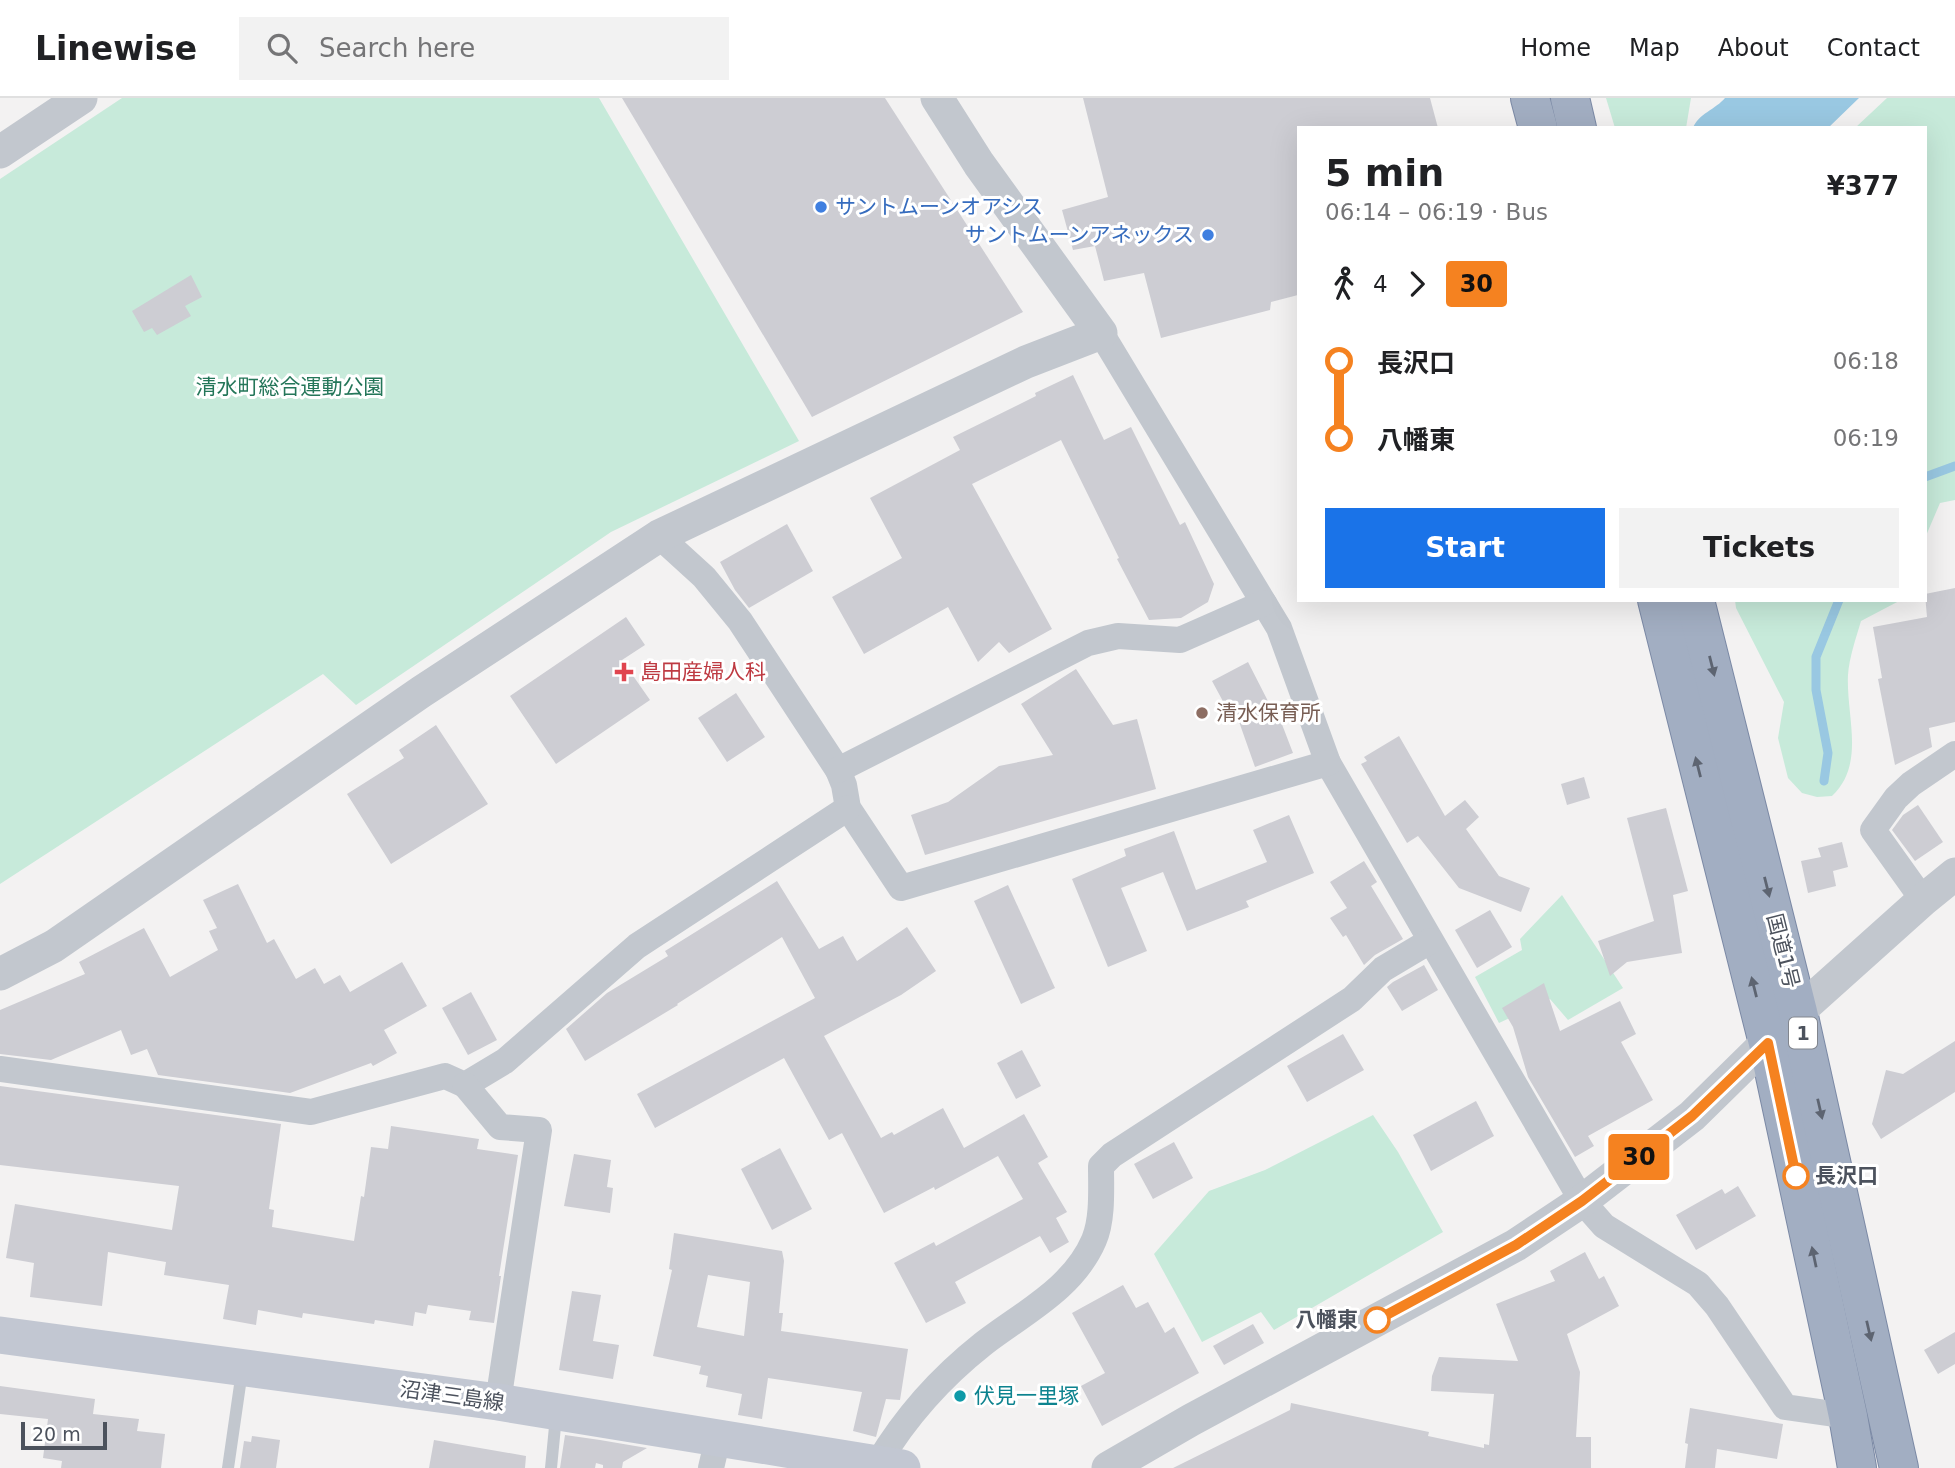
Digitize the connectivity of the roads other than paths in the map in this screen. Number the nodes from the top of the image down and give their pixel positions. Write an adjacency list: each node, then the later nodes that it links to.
1 (81, 98): 7 (street)
2 (937, 98): 8 (street)
3 (1530, 98): 5 (highway)
4 (1570, 98): 6 (highway)
5 (1537, 126)
6 (1577, 126)
7 (0, 152)
8 (1101, 333): 9 (street); 12 (street)
9 (659, 536): 15 (street); 20 (street)
10 (1658, 602): 22 (highway, 国道1号 / 1, one-way to 10)
11 (1696, 602): 21 (highway, 国道1号 / 1, one-way to 21)
12 (1264, 603): 14 (street); 15 (street)
13 (1955, 754): 18 (street)
14 (1328, 763): 16 (street); 19 (street)
15 (838, 770): 16 (street)
16 (848, 808): 24 (street)
17 (1955, 874): 18 (street)
18 (1923, 900): 21 (street)
19 (1430, 941): 25 (street); 32 (street)
20 (0, 974)
21 (1798, 1012): 22 (street); 37 (highway, 国道1号 / 1, one-way to 37)
22 (1768, 1043): 25 (street); 30 (highway, 国道1号 / 1, one-way to 22)
23 (0, 1069): 24 (street)
24 (465, 1084): 28 (street)
25 (1582, 1201): 30 (street); 35 (street)
26 (0, 1335): 27 (main road, 沼津三島線)
27 (242, 1368): 28 (main road, 沼津三島線); 33 (lane)
28 (498, 1402): 29 (main road, 沼津三島線)
29 (557, 1412): 31 (main road, 沼津三島線); 34 (lane)
30 (1848, 1416): 36 (highway, 国道1号 / 1)
31 (714, 1453): 32 (main road, 沼津三島線)
32 (890, 1466)
33 (228, 1468)
34 (551, 1468)
35 (1108, 1468)
36 (1857, 1468)
37 (1899, 1468)

